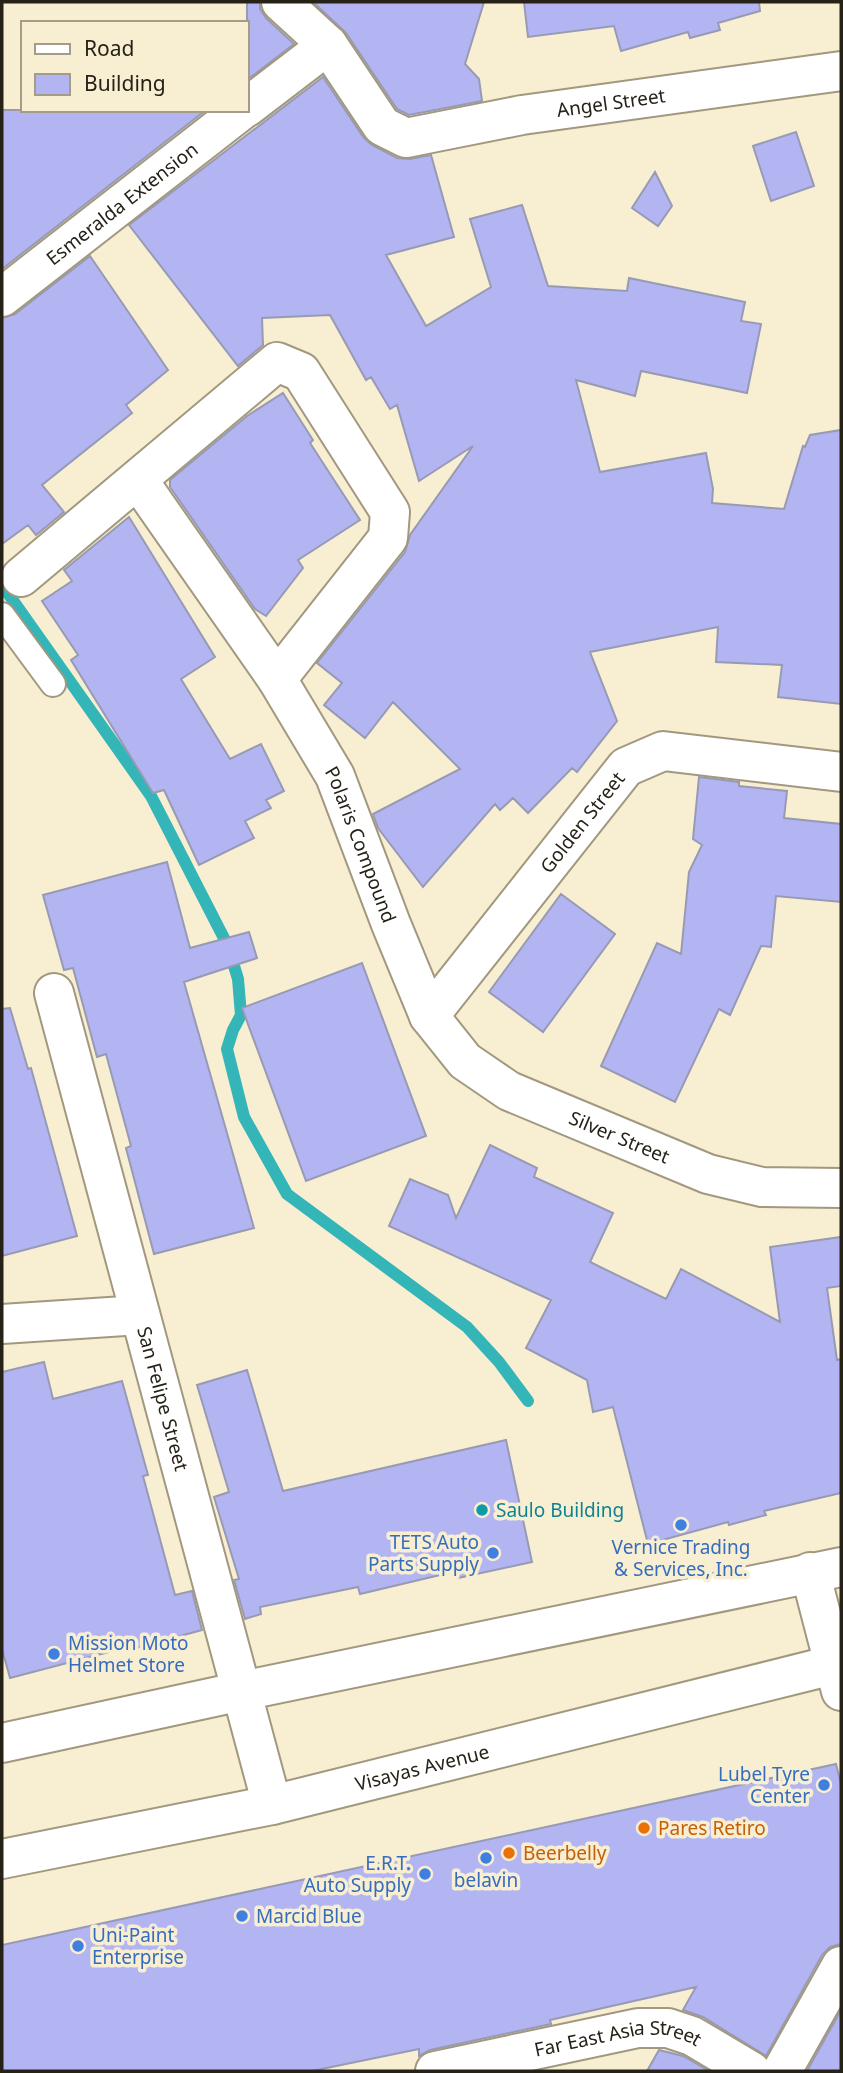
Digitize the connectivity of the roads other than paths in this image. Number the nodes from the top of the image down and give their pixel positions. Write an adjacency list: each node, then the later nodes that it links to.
1 (281, 2): 2 (street)
2 (328, 45): 3 (street, Angel Street); 4 (street)
3 (841, 71)
4 (248, 106)
5 (239, 112): 6 (street, Esmeralda Extension)
6 (2, 297)
7 (138, 480): 8 (street); 10 (street, Polaris Compound); 10 (street)
8 (21, 577)
9 (2, 615): 11 (lane)
10 (277, 680): 14 (street, Polaris Compound)
11 (52, 684)
12 (841, 772): 14 (street, Golden Street)
13 (54, 993): 16 (street, San Felipe Street)
14 (429, 1017): 15 (street, Silver Street)
15 (841, 1188)
16 (140, 1315): 17 (street); 20 (street, San Felipe Street)
17 (2, 1324)
18 (826, 1569): 19 (street); 20 (street)
19 (839, 1673): 22 (street, Visayas Avenue)
20 (242, 1690): 21 (street); 22 (street, San Felipe Street)
21 (2, 1743)
22 (272, 1805): 23 (street, Visayas Avenue)
23 (2, 1858)
24 (841, 1966): 27 (street)
25 (435, 2071): 26 (street, Far East Asia Street)
26 (751, 2071)
27 (782, 2071)

